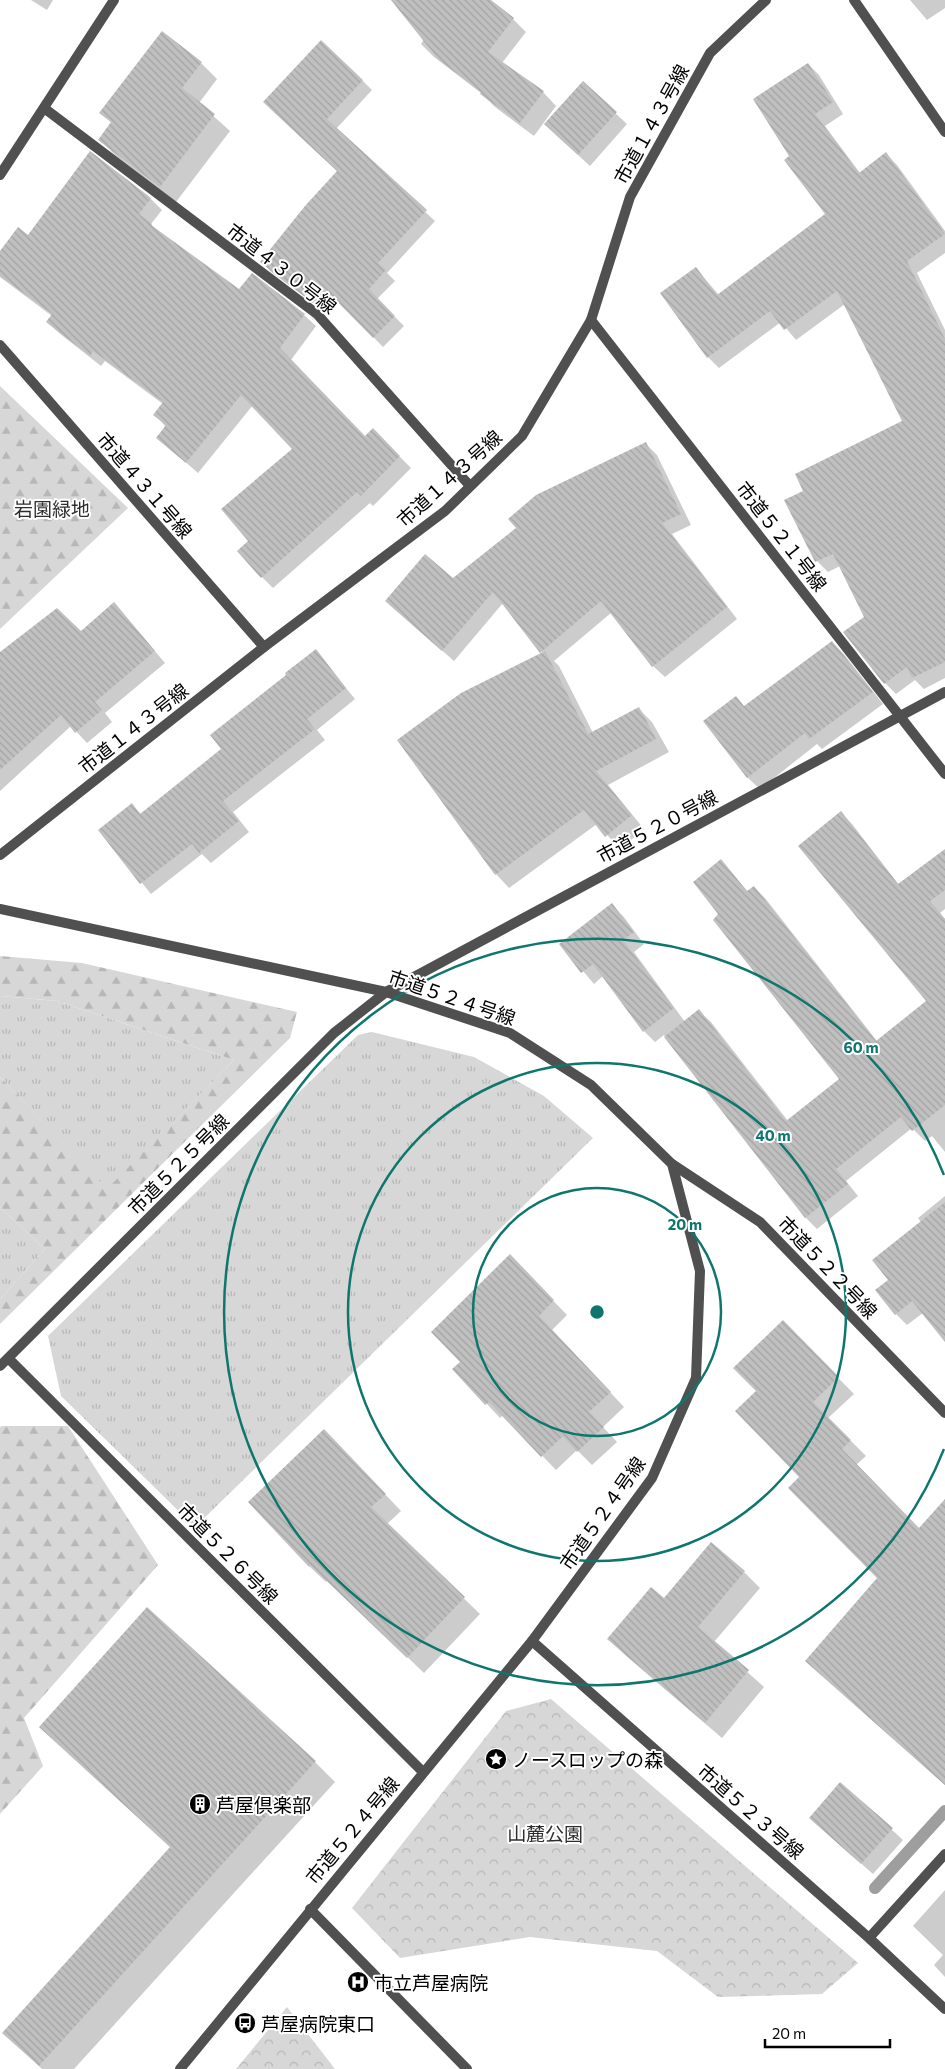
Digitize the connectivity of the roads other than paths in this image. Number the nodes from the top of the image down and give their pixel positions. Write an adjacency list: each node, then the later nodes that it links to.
1 (114, 0): 4 (street)
2 (766, 0): 7 (street, 市道１４３号線)
3 (854, 0): 5 (street)
4 (44, 108): 6 (street); 9 (street, 市道４３０号線)
5 (945, 132)
6 (0, 175)
7 (591, 320): 9 (street, 市道１４３号線); 12 (street, 市道５２１号線)
8 (0, 345): 10 (street, 市道４３１号線)
9 (470, 486): 10 (street, 市道１４３号線)
10 (264, 647): 14 (street, 市道１４３号線)
11 (945, 692): 12 (street, 市道５２０号線)
12 (899, 715): 13 (street, 市道５２１号線); 16 (street, 市道５２０号線)
13 (945, 774)
14 (0, 855)
15 (0, 909): 16 (street, 市道５２４号線)
16 (386, 992): 17 (street, 市道５２４号線); 18 (street, 市道５２５号線)
17 (672, 1164): 20 (street, 市道５２２号線); 21 (street, 市道５２４号線)
18 (8, 1358): 19 (street, 市道５２５号線); 22 (street, 市道５２６号線)
19 (0, 1366)
20 (945, 1413)
21 (532, 1641): 22 (street, 市道５２４号線); 25 (street, 市道５２３号線)
22 (423, 1772): 24 (street, 市道５２４号線)
23 (945, 1854): 25 (street)
24 (310, 1909): 27 (street, 市道５２４号線); 28 (street)
25 (869, 1938): 26 (street, 市道５２３号線)
26 (945, 2009)
27 (180, 2069)
28 (467, 2069)

